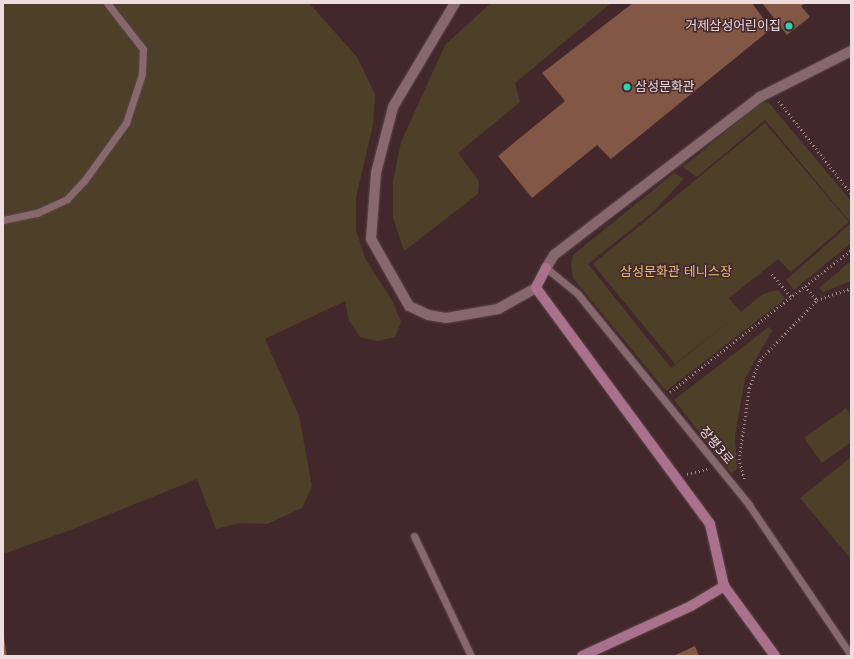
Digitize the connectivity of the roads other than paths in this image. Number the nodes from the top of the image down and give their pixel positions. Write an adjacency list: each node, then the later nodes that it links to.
1 (107, 3): 4 (lane)
2 (455, 3): 6 (street)
3 (851, 51): 5 (street)
4 (3, 220)
5 (546, 268): 6 (street); 9 (lane, 장평3로)
6 (536, 288): 8 (street)
7 (414, 536): 10 (lane)
8 (724, 586): 11 (street); 12 (street)
9 (851, 655)
10 (471, 656)
11 (582, 656)
12 (775, 656)

